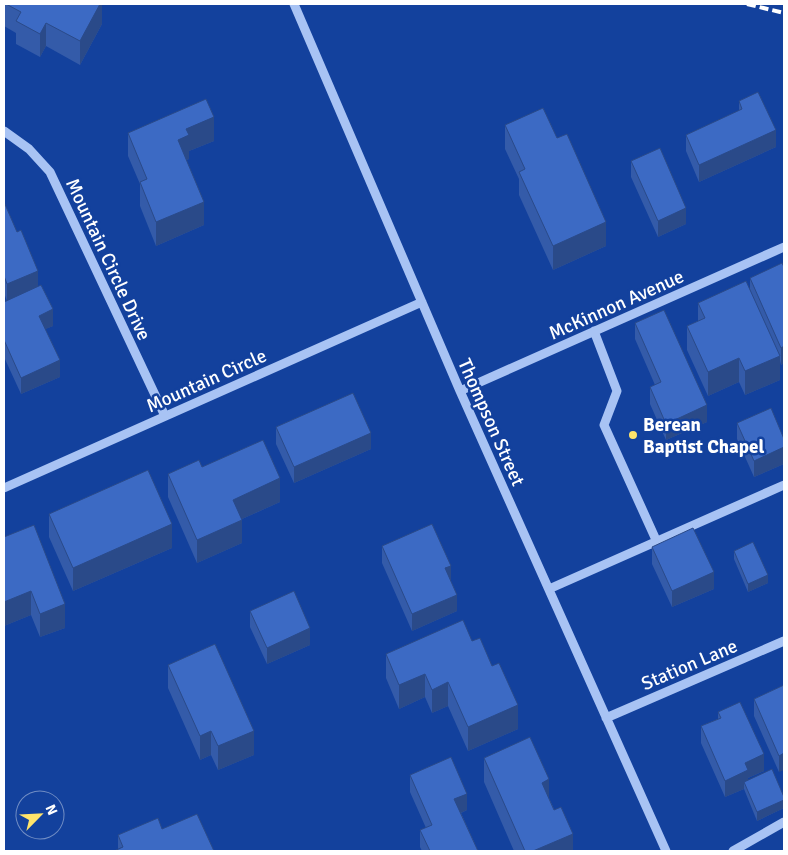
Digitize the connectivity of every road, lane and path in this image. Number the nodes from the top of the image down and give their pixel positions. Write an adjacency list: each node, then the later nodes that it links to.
1 (294, 4): 4 (street, Thompson Street)
2 (4, 131): 7 (street, Mountain Circle Drive)
3 (784, 246): 5 (street, McKinnon Avenue)
4 (422, 302): 6 (street, Thompson Street); 7 (street, Mountain Circle)
5 (594, 331): 6 (street, McKinnon Avenue); 10 (street)
6 (460, 391): 11 (street, Thompson Street)
7 (165, 416): 9 (street, Mountain Circle)
8 (784, 485): 10 (street)
9 (4, 488)
10 (657, 542): 11 (street)
11 (549, 590): 13 (street, Thompson Street)
12 (784, 641): 13 (street, Station Lane)
13 (606, 718): 15 (street, Thompson Street)
14 (784, 822): 16 (street)
15 (666, 851)
16 (732, 851)

